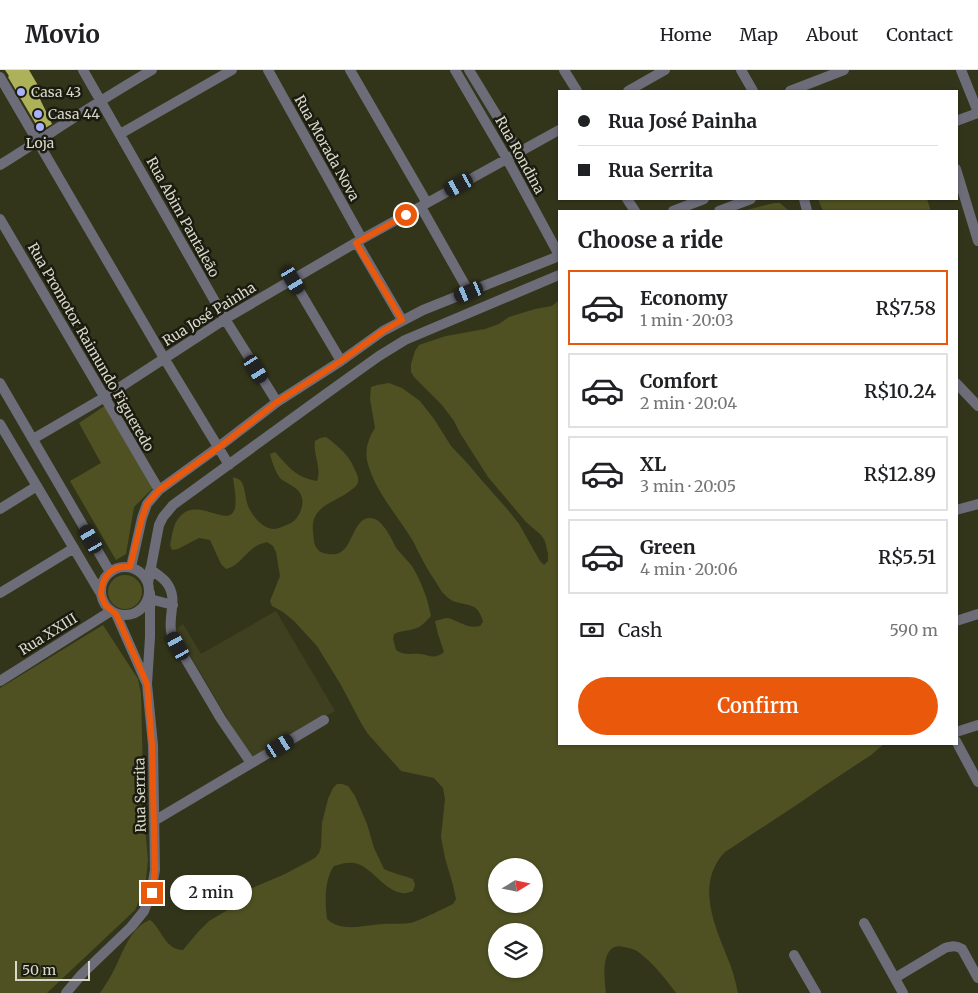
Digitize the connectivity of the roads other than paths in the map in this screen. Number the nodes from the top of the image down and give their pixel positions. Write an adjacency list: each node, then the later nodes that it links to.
1 (83, 70): 19 (street, Rua Abim Pantaleão)
2 (152, 70): 19 (street)
3 (232, 70): 23 (street)
4 (268, 70): 35 (street, Rua Morada Nova)
5 (350, 70): 31 (street)
6 (455, 70): 26 (street, Rua Rondina)
7 (470, 70): 25 (street, Rua Rondina)
8 (564, 70): 15 (street)
9 (665, 70): 14 (street)
10 (741, 70): 17 (street)
11 (844, 70): 18 (street)
12 (961, 70): 20 (street)
13 (0, 77): 24 (street)
14 (648, 80): 16 (street)
15 (576, 90)
16 (630, 90)
17 (752, 90)
18 (793, 90)
19 (101, 100): 23 (street, Rua Abim Pantaleão); 24 (street)
20 (978, 113): 21 (street)
21 (958, 120)
22 (558, 131): 25 (street, Rua José Painha)
23 (120, 134): 42 (street, Rua Abim Pantaleão)
24 (38, 141): 27 (street); 44 (street)
25 (519, 152): 26 (street, Rua José Painha)
26 (507, 159): 31 (street, Rua José Painha); 37 (street, Rua Rondina)
27 (0, 164)
28 (958, 176): 36 (street)
29 (701, 200): 32 (street)
30 (748, 200): 33 (street)
31 (424, 205): 35 (street, Rua José Painha); 41 (street)
32 (676, 210)
33 (722, 210)
34 (0, 219): 48 (street, Rua Promotor Raimundo Figueredo)
35 (359, 241): 40 (street, Rua José Painha); 43 (street, Rua Morada Nova)
36 (978, 241)
37 (558, 253)
38 (558, 255): 41 (street)
39 (558, 275): 54 (street, Rua Serrita)
40 (293, 280): 42 (street, Rua José Painha); 45 (street)
41 (469, 292): 43 (street)
42 (224, 319): 44 (street, Rua José Painha); 49 (street, Rua Abim Pantaleão)
43 (402, 320): 45 (street)
44 (164, 358): 48 (street, Rua José Painha); 53 (street)
45 (341, 361): 49 (street)
46 (0, 383): 52 (street)
47 (958, 386): 50 (street)
48 (105, 397): 52 (street, Rua José Painha); 56 (street, Rua Promotor Raimundo Figueredo)
49 (277, 402): 53 (street)
50 (978, 406)
51 (0, 424): 55 (street)
52 (33, 439): 63 (street)
53 (218, 448): 54 (street); 56 (street)
54 (229, 465): 62 (street, Rua Serrita)
55 (37, 486): 58 (street); 60 (street)
56 (159, 490): 61 (street)
57 (978, 504): 59 (street)
58 (0, 509)
59 (958, 509)
60 (74, 548): 65 (street); 66 (street)
61 (130, 567): 63 (street); 64 (street)
62 (150, 569): 64 (street, Rua Serrita); 67 (street)
63 (110, 572): 66 (street)
64 (149, 592): 67 (street); 68 (street); 72 (street, Rua Serrita)
65 (0, 593)
66 (101, 594): 68 (street)
67 (173, 605): 77 (street)
68 (114, 613): 71 (street, Rua XXIII); 72 (street)
69 (978, 614): 70 (street)
70 (958, 620)
71 (0, 681)
72 (147, 684): 79 (street, Rua Serrita)
73 (324, 720): 77 (street)
74 (978, 725): 75 (street)
75 (958, 731)
76 (958, 745): 78 (street)
77 (251, 763): 79 (street)
78 (978, 782)
79 (154, 821): 84 (street, Rua Serrita)
80 (864, 923): 82 (street)
81 (794, 955): 85 (street)
82 (895, 978): 83 (street); 86 (street)
83 (978, 978)
84 (66, 993)
85 (816, 993)
86 (903, 993)

